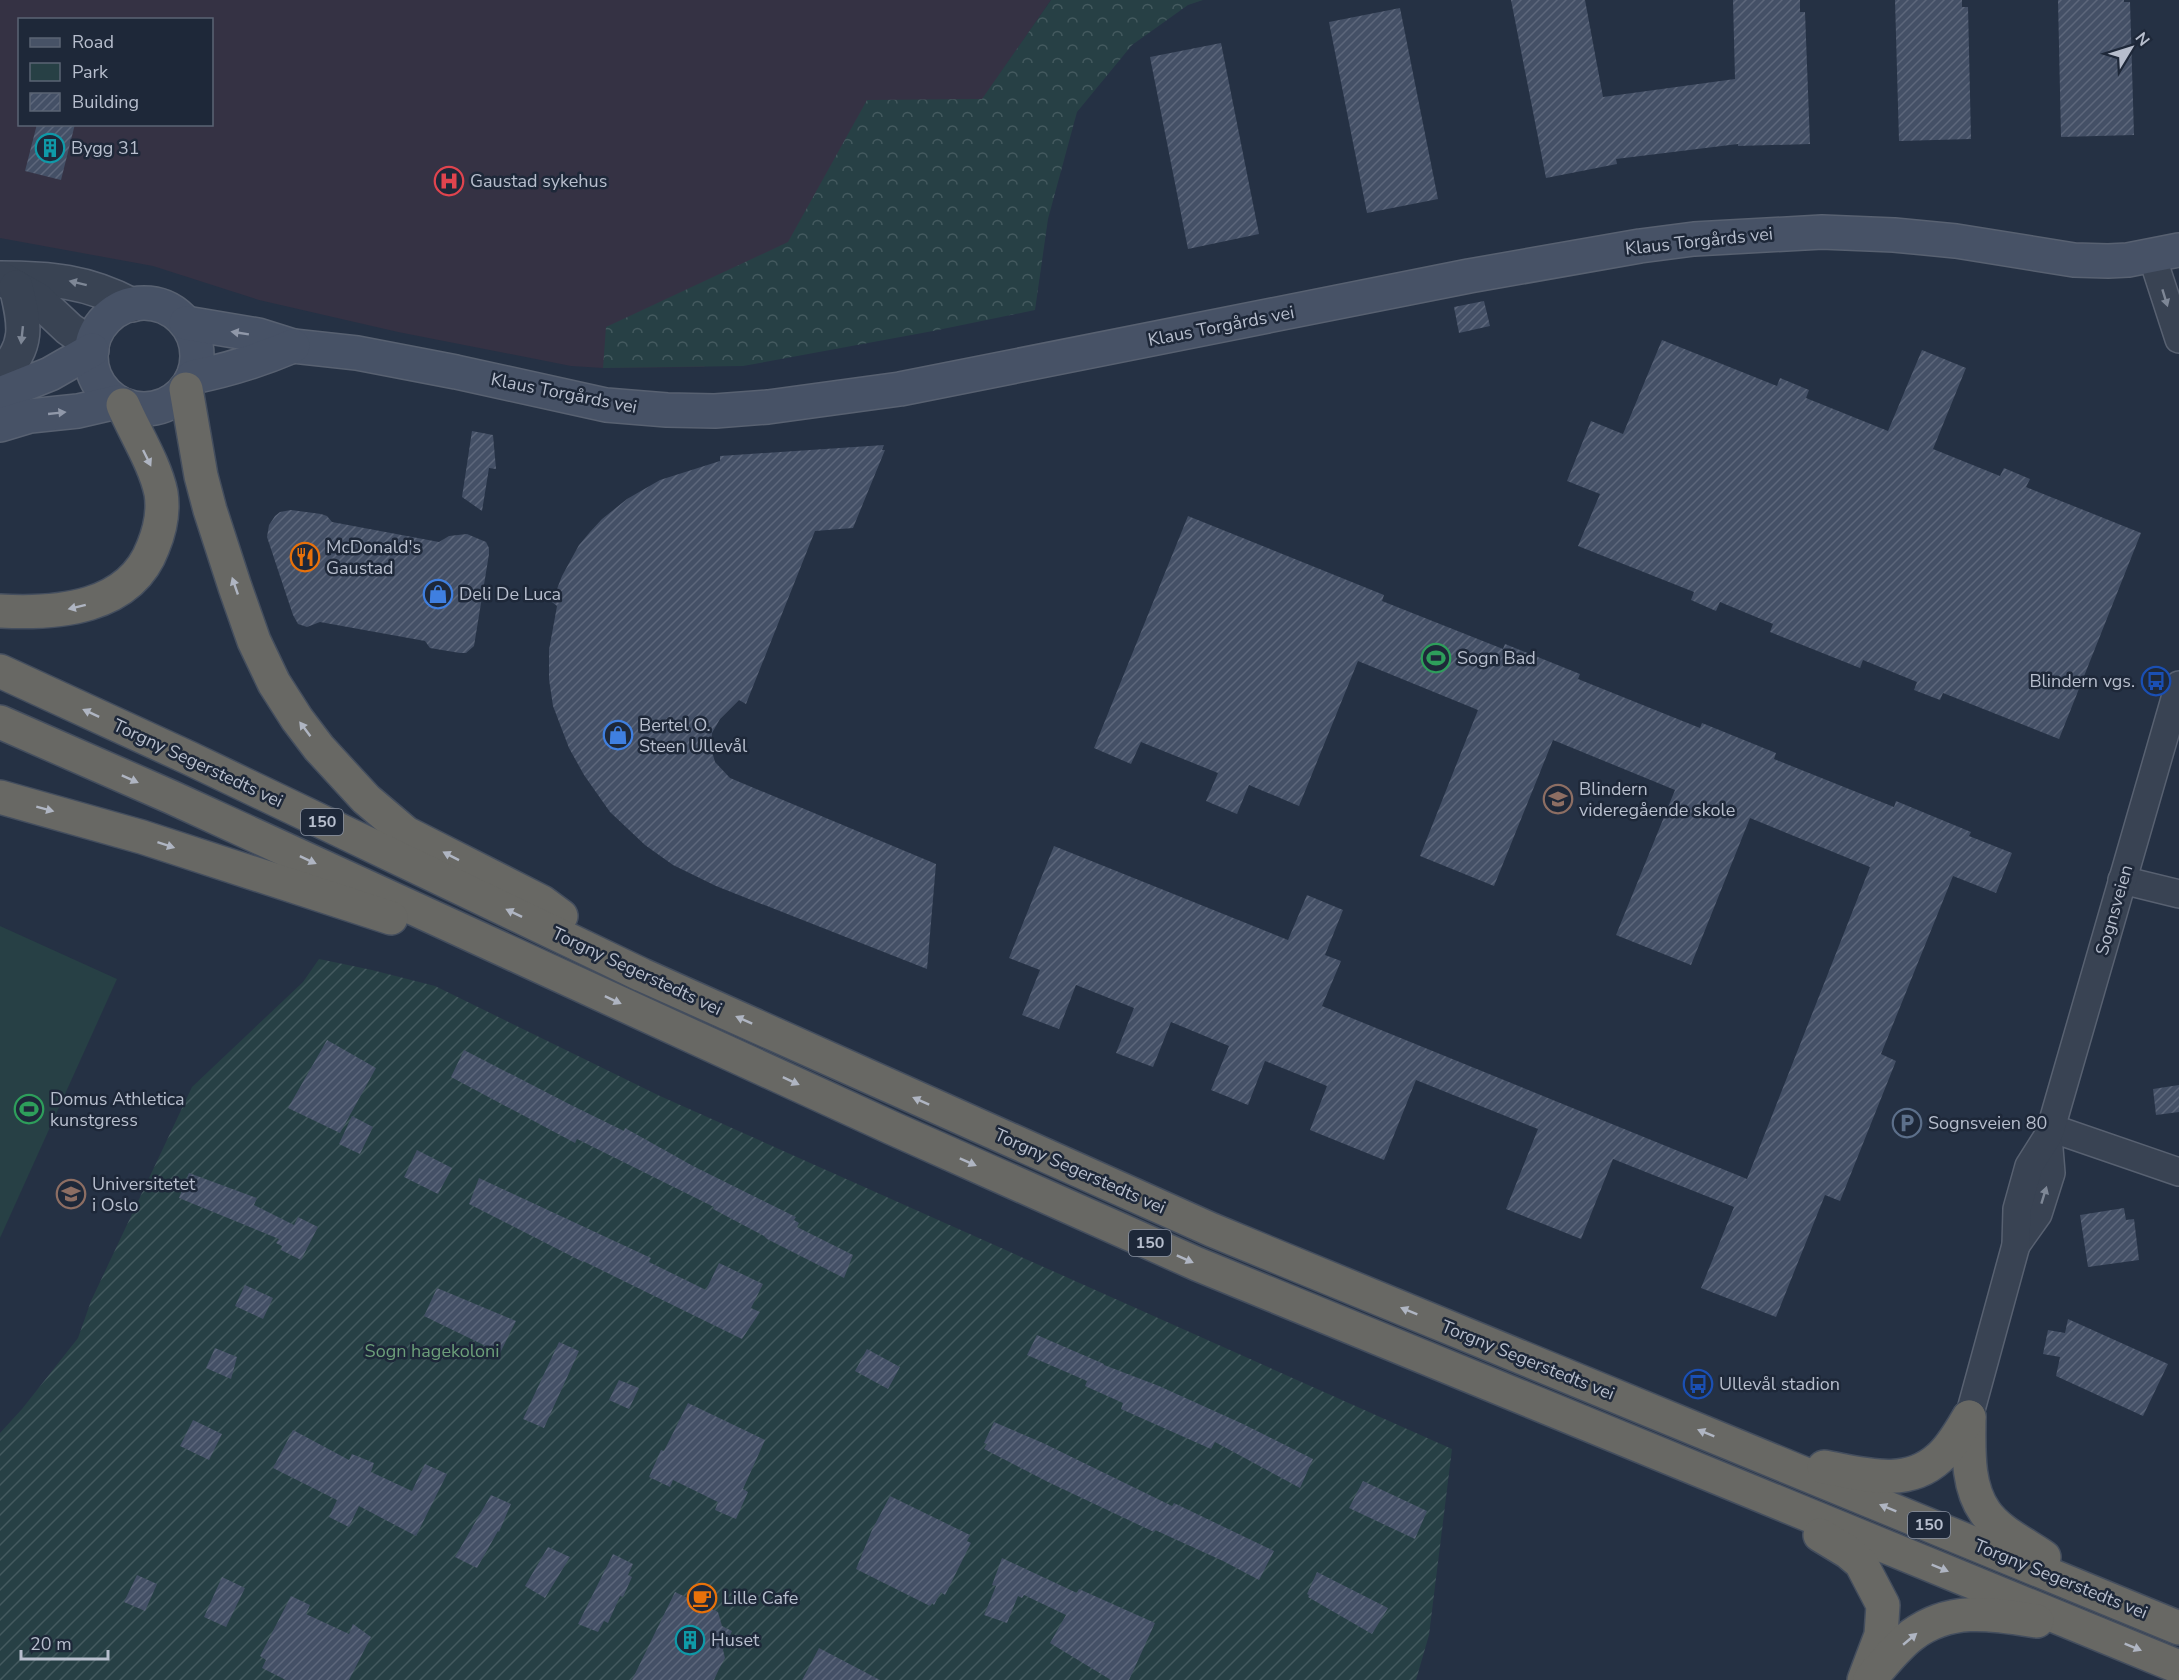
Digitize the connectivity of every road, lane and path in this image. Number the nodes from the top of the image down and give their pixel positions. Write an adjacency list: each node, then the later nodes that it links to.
1 (2165, 253): 5 (street, one-way to 5); 6 (main road, Klaus Torgårds vei)
2 (5, 281): 3 (street, one-way to 2); 7 (street); 8 (street, one-way to 8)
3 (132, 305): 4 (main road); 7 (main road)
4 (186, 323): 6 (main road, Klaus Torgårds vei, one-way to 4); 9 (main road)
5 (2179, 339)
6 (293, 346): 9 (main road, Klaus Torgårds vei)
7 (92, 347): 10 (main road); 11 (main road)
8 (0, 375)
9 (190, 383): 11 (main road); 20 (highway, one-way to 9)
10 (0, 394)
11 (120, 404): 12 (main road, one-way to 11); 13 (highway, one-way to 13)
12 (0, 425)
13 (0, 611)
14 (0, 671): 20 (highway, Torgny Segerstedts vei / 150, one-way to 14)
15 (2179, 685): 18 (street, Sognsveien)
16 (0, 722): 21 (highway, Torgny Segerstedts vei / 150, one-way to 21)
17 (0, 797): 21 (highway, one-way to 21)
18 (2122, 880): 19 (street); 22 (street, Sognsveien)
19 (2179, 894)
20 (642, 975): 25 (highway, Torgny Segerstedts vei / 150, one-way to 20)
21 (560, 976): 26 (highway, Torgny Segerstedts vei / 150, one-way to 26)
22 (2050, 1132): 23 (street); 24 (street, Sognsveien)
23 (2179, 1172)
24 (1969, 1417): 25 (highway); 27 (highway)
25 (1760, 1455): 27 (highway, Torgny Segerstedts vei / 150, one-way to 25)
26 (1749, 1491): 28 (highway, Torgny Segerstedts vei / 150, one-way to 28); 31 (highway)
27 (2097, 1594): 29 (highway, Torgny Segerstedts vei / 150)
28 (2086, 1628): 30 (highway, Torgny Segerstedts vei / 150, one-way to 30); 31 (highway, one-way to 28)
29 (2179, 1628)
30 (2179, 1667)
31 (1867, 1680)

